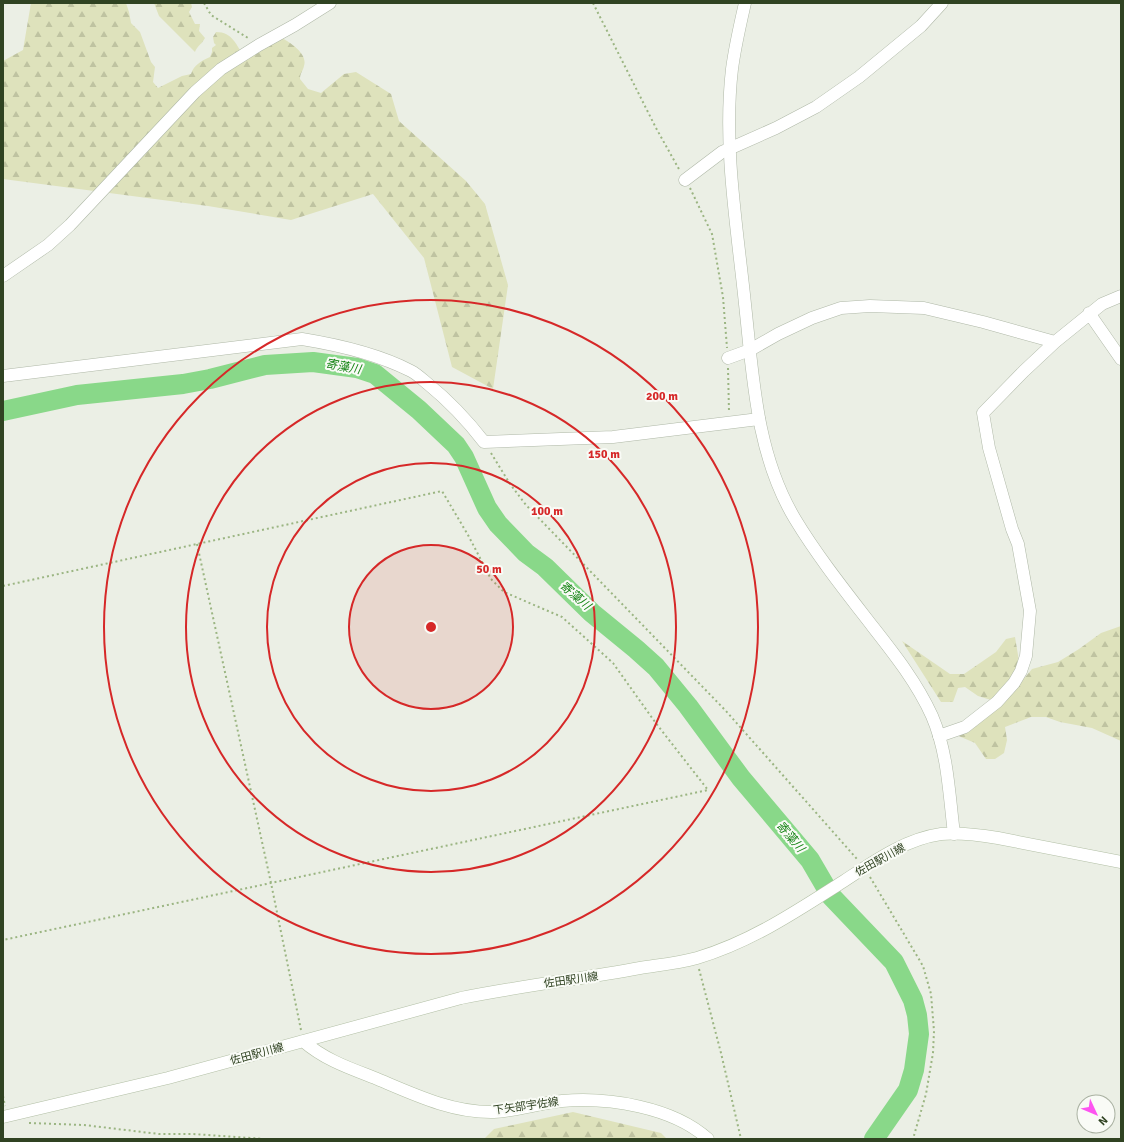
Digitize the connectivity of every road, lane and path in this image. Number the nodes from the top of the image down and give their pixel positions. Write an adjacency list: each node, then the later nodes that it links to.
1 (204, 3): 6 (path)
2 (330, 3): 6 (street)
3 (593, 3): 8 (path)
4 (745, 3): 7 (street)
5 (942, 3): 7 (street)
6 (260, 45): 9 (street)
7 (730, 148): 8 (street); 13 (street)
8 (685, 180): 14 (path)
9 (3, 276)
10 (1121, 296): 11 (street)
11 (1089, 314): 12 (street); 15 (street)
12 (1055, 342): 13 (street); 22 (street)
13 (750, 350): 14 (street); 17 (street)
14 (728, 358): 18 (path)
15 (1121, 359)
16 (3, 376): 19 (street)
17 (759, 419): 18 (street); 22 (street)
18 (730, 423): 19 (street)
19 (484, 442): 25 (path)
20 (197, 544): 21 (path); 26 (path); 26 (path)
21 (3, 586)
22 (939, 736): 23 (street)
23 (954, 834): 24 (street, 佐田駅川線); 25 (street, 佐田駅川線)
24 (1121, 862)
25 (862, 869): 28 (street, 佐田駅川線); 35 (path)
26 (271, 883): 27 (path); 29 (path)
27 (3, 940)
28 (696, 958): 29 (street, 佐田駅川線); 34 (path)
29 (304, 1041): 30 (street, 佐田駅川線); 33 (street, 下矢部宇佐線)
30 (3, 1117)
31 (28, 1123): 32 (path)
32 (265, 1139)
33 (708, 1139)
34 (742, 1139)
35 (912, 1139)

